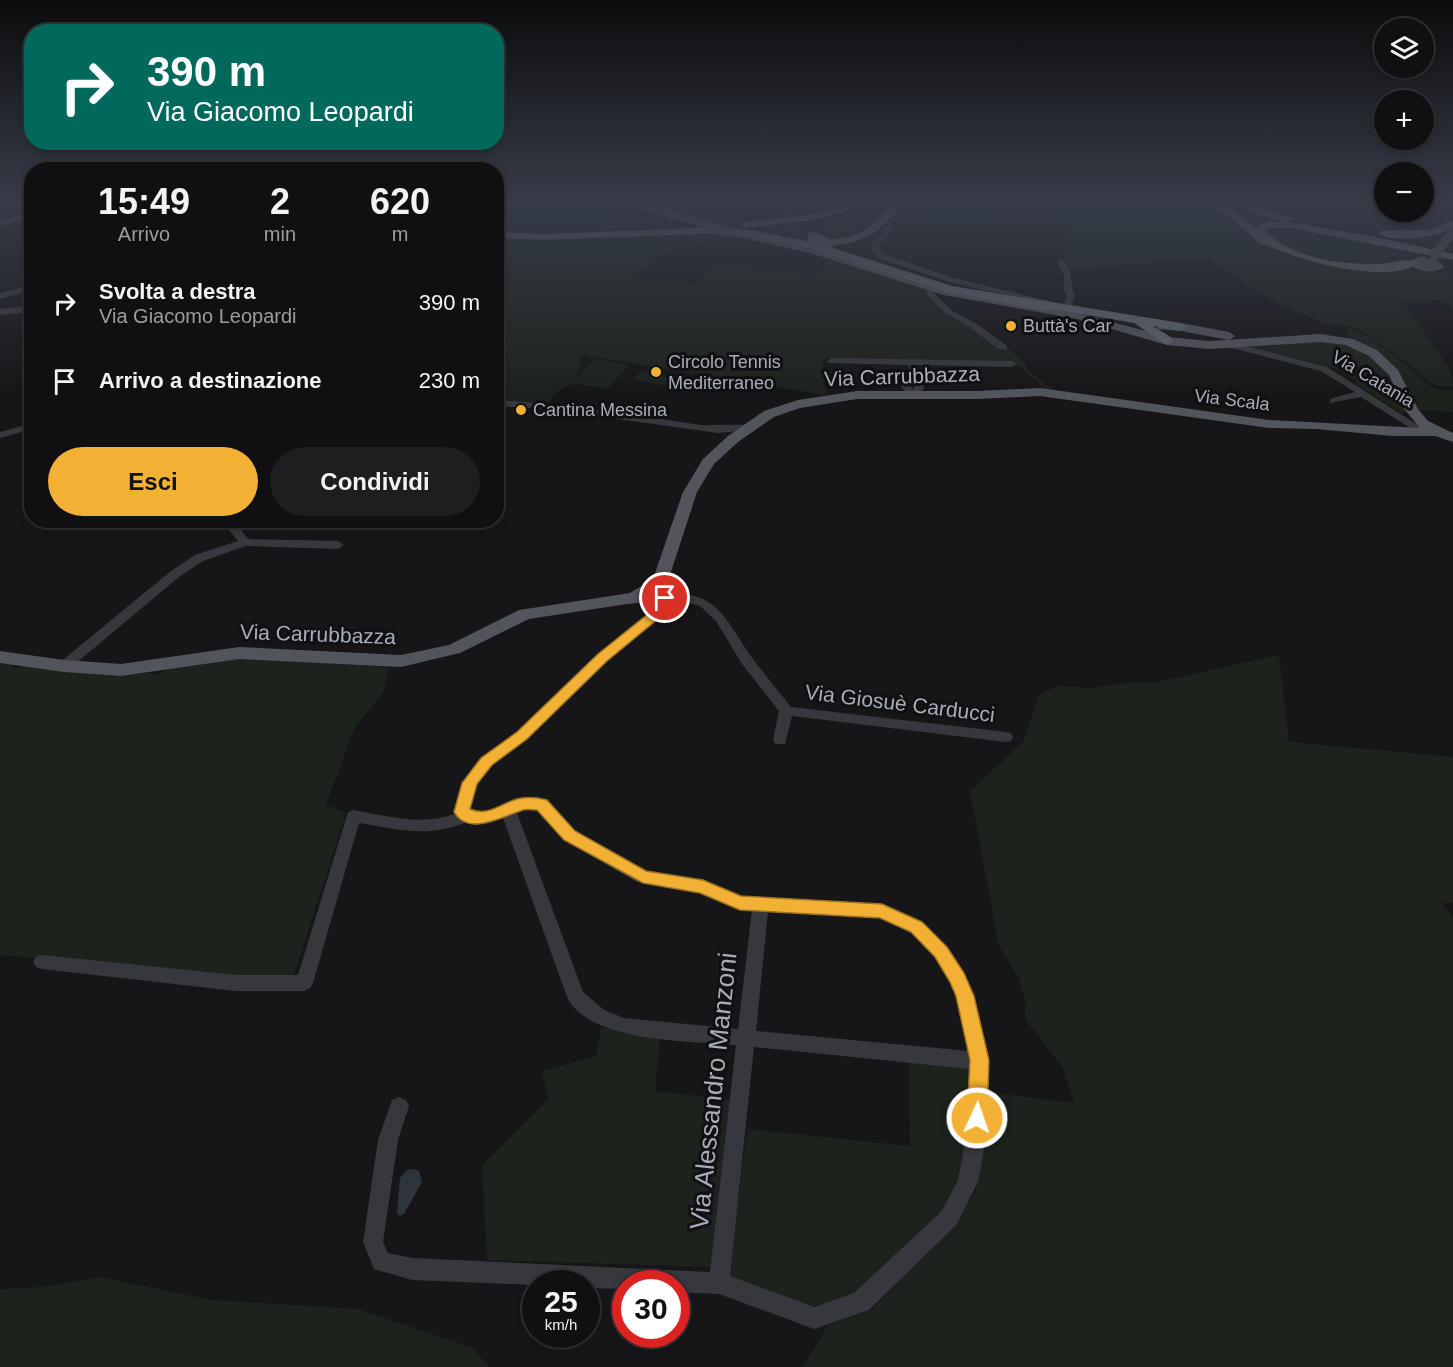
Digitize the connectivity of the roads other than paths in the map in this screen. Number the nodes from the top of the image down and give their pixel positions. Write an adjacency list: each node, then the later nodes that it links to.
1 (862, 266): 13 (main road, Via Catania, bridge)
2 (877, 266): 16 (highway)
3 (892, 266): 16 (highway)
4 (893, 266): 12 (highway)
5 (897, 266): 12 (highway)
6 (915, 266): 17 (street)
7 (1063, 266): 17 (street)
8 (1344, 266): 10 (highway)
9 (1361, 266): 11 (highway)
10 (1364, 266)
11 (1380, 266)
12 (918, 274): 17 (highway)
13 (932, 288): 20 (main road, Via Catania); 27 (street)
14 (24, 289): 15 (street)
15 (0, 296)
16 (1048, 307): 21 (highway)
17 (1063, 308): 22 (highway)
18 (24, 310): 19 (street)
19 (0, 312)
20 (1095, 321): 21 (main road); 24 (main road, Via Catania)
21 (1151, 329): 22 (main road); 24 (highway)
22 (1191, 329): 23 (main road); 25 (main road); 25 (main road)
23 (1292, 339): 26 (main road, Via Catania); 39 (main road, Via Catania)
24 (1167, 341): 25 (main road, Via Catania)
25 (1183, 343): 26 (main road, Via Catania)
26 (1227, 344): 33 (street, Via Catania)
27 (1004, 348)
28 (832, 361): 29 (street)
29 (912, 362): 30 (street); 31 (street)
30 (1012, 364)
31 (913, 390): 32 (main road, Via Carrubbazza); 36 (main road, Via Carrubbazza)
32 (1025, 393): 39 (main road, Via Scala)
33 (1364, 393): 34 (street); 39 (street, Via Catania)
34 (1333, 401)
35 (504, 403): 38 (street)
36 (750, 427): 38 (street); 42 (main road, Via Carrubbazza)
37 (24, 428): 40 (street)
38 (715, 432): 42 (street); 43 (street)
39 (1432, 433): 41 (main road)
40 (0, 435)
41 (1453, 438)
42 (733, 439): 43 (main road, Via Carrubbazza)
43 (717, 452): 47 (main road, Via Carrubbazza)
44 (233, 528): 45 (street)
45 (245, 542): 46 (street); 49 (street)
46 (338, 545)
47 (656, 600): 49 (main road, Via Carrubbazza); 50 (street, Via Giosuè Carducci); 54 (street)
48 (0, 657): 49 (main road, Via Carrubbazza)
49 (64, 666)
50 (786, 710): 51 (street, Via Giosuè Carducci); 52 (street)
51 (1006, 737)
52 (780, 740)
53 (508, 811): 54 (street); 55 (street); 57 (street)
54 (469, 815): 56 (street)
55 (761, 904): 57 (street, Via Alessandro Manzoni); 58 (street)
56 (42, 962)
57 (748, 1037): 58 (street); 60 (street, Via Alessandro Manzoni)
58 (980, 1060): 60 (street)
59 (399, 1106): 60 (street)
60 (719, 1283)

